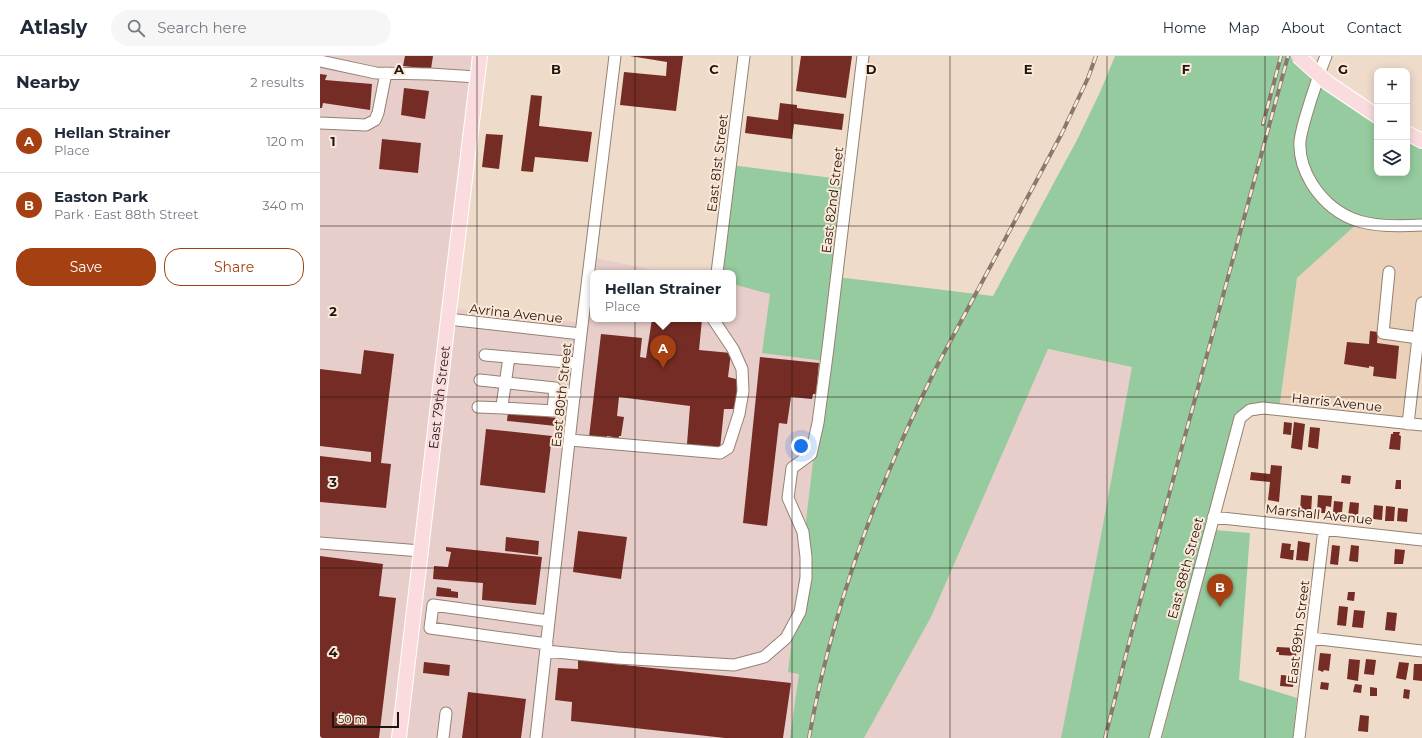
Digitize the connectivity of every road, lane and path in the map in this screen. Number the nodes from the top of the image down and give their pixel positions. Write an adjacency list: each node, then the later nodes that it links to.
1 (480, 56): 9 (main road, East 79th Street)
2 (615, 56): 20 (street, East 80th Street)
3 (744, 56): 15 (street, East 81st Street)
4 (863, 56): 43 (street, East 82nd Street)
5 (1298, 56): 10 (main road, bridge)
6 (1326, 56): 14 (street)
7 (320, 61): 8 (street)
8 (386, 73): 9 (street); 11 (street)
9 (477, 77): 18 (main road, East 79th Street)
10 (1374, 114)
11 (320, 122)
12 (1410, 135): 13 (main road)
13 (1422, 141)
14 (1422, 226)
15 (717, 270)
16 (1389, 272): 21 (street)
17 (1422, 303): 21 (street)
18 (448, 319): 20 (street, Avrina Avenue); 40 (main road, East 79th Street)
19 (715, 322): 35 (street)
20 (581, 334): 25 (street, East 80th Street)
21 (1418, 338): 24 (street)
22 (485, 355): 23 (street)
23 (509, 357): 25 (street); 27 (street)
24 (1419, 360): 33 (street)
25 (578, 363): 29 (street, East 80th Street)
26 (480, 380): 27 (street)
27 (505, 383): 28 (street); 31 (street)
28 (555, 393): 29 (street); 31 (street)
29 (575, 396): 35 (street, East 80th Street)
30 (478, 406): 31 (street)
31 (503, 408)
32 (1250, 410): 33 (street, Harris Avenue); 36 (street, East 88th Street)
33 (1408, 424): 34 (street, Harris Avenue)
34 (1422, 425)
35 (570, 440): 41 (street, East 80th Street)
36 (1213, 517): 37 (street, Marshall Avenue); 49 (street, East 88th Street)
37 (1324, 529): 38 (street, Marshall Avenue); 42 (street, East 89th Street)
38 (1422, 540)
39 (320, 543): 40 (street)
40 (421, 551): 46 (main road, East 79th Street)
41 (549, 621): 43 (street, East 80th Street); 43 (street, East 82nd Street)
42 (1311, 638): 44 (street); 50 (street, East 89th Street)
43 (546, 647): 48 (street, East 80th Street)
44 (1422, 651)
45 (446, 713): 47 (street)
46 (399, 738)
47 (443, 738)
48 (536, 738)
49 (1156, 738)
50 (1299, 738)

